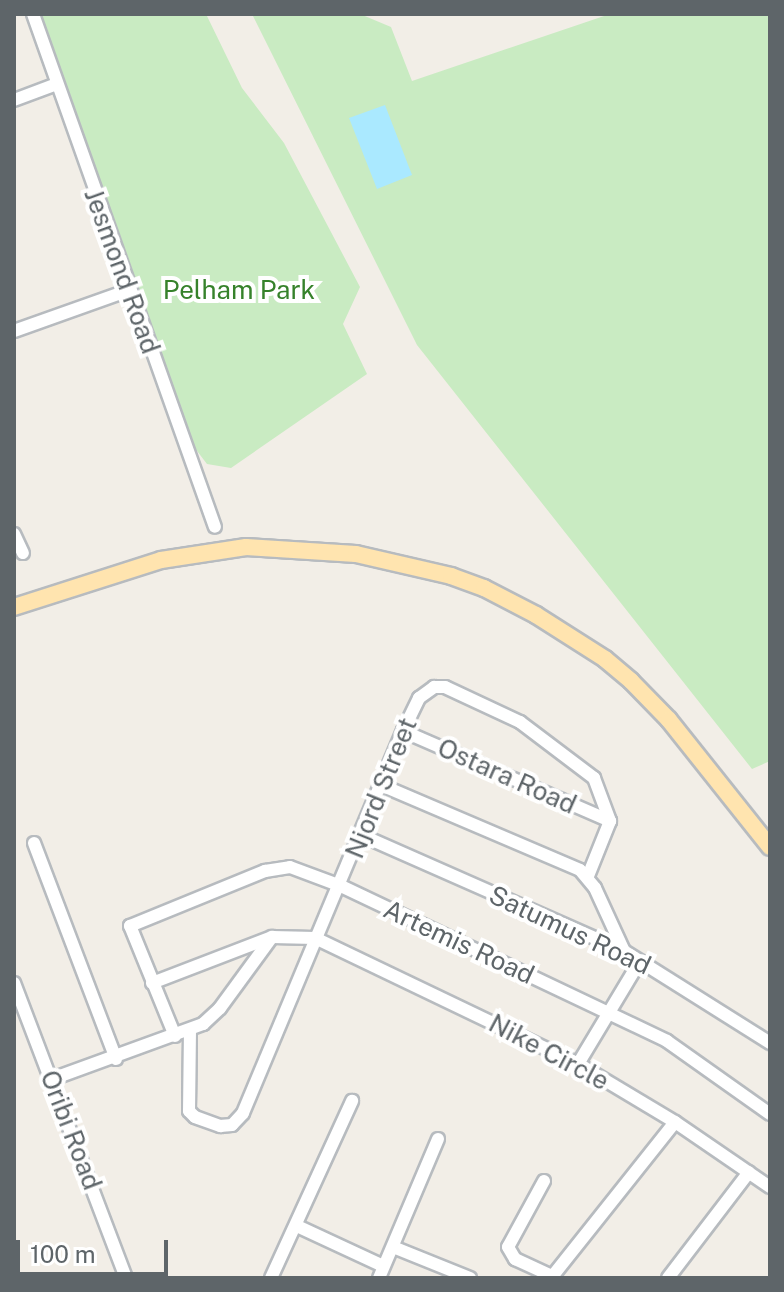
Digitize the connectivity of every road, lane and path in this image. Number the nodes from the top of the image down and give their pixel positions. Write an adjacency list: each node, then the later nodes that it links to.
1 (33, 14): 2 (street, Jesmond Road)
2 (57, 84): 3 (street); 4 (street, Jesmond Road)
3 (14, 100)
4 (129, 290): 5 (street); 6 (street, Jesmond Road)
5 (14, 331)
6 (215, 527)
7 (14, 534): 8 (street)
8 (23, 553)
9 (14, 607): 15 (main road)
10 (403, 731): 11 (street, Njord Street); 12 (street, Ostara Road); 12 (street, Njord Street)
11 (381, 785): 13 (street, Njord Street); 16 (street)
12 (610, 821): 16 (street)
13 (361, 835): 17 (street, Njord Street); 20 (street, Satumus Road)
14 (34, 843): 28 (street)
15 (770, 847)
16 (588, 876): 20 (street)
17 (341, 886): 19 (street, Njord Street); 23 (street, Artemis Road); 24 (street, Artemis Road)
18 (272, 937): 19 (street); 23 (street); 25 (street)
19 (315, 938): 25 (street, Njord Street); 29 (street, Nike Circle)
20 (624, 951): 21 (street, Satumus Road)
21 (640, 961): 24 (street); 27 (street, Satumus Road)
22 (14, 983): 30 (street, Oribi Road)
23 (152, 983): 26 (street)
24 (607, 1011): 29 (street); 32 (street, Artemis Road)
25 (190, 1030): 26 (street)
26 (175, 1036): 28 (street)
27 (770, 1043)
28 (116, 1059): 30 (street)
29 (578, 1064): 33 (street, Nike Circle)
30 (52, 1079): 42 (street, Oribi Road)
31 (352, 1101): 38 (street)
32 (770, 1114)
33 (675, 1122): 35 (street, Nike Circle); 41 (street)
34 (438, 1139): 39 (street)
35 (749, 1172): 37 (street, Nike Circle); 45 (street)
36 (544, 1181): 41 (street)
37 (770, 1187)
38 (297, 1226): 40 (street); 43 (street)
39 (393, 1247): 40 (street); 44 (street)
40 (381, 1272)
41 (552, 1277)
42 (126, 1278)
43 (271, 1278)
44 (470, 1278)
45 (668, 1278)

